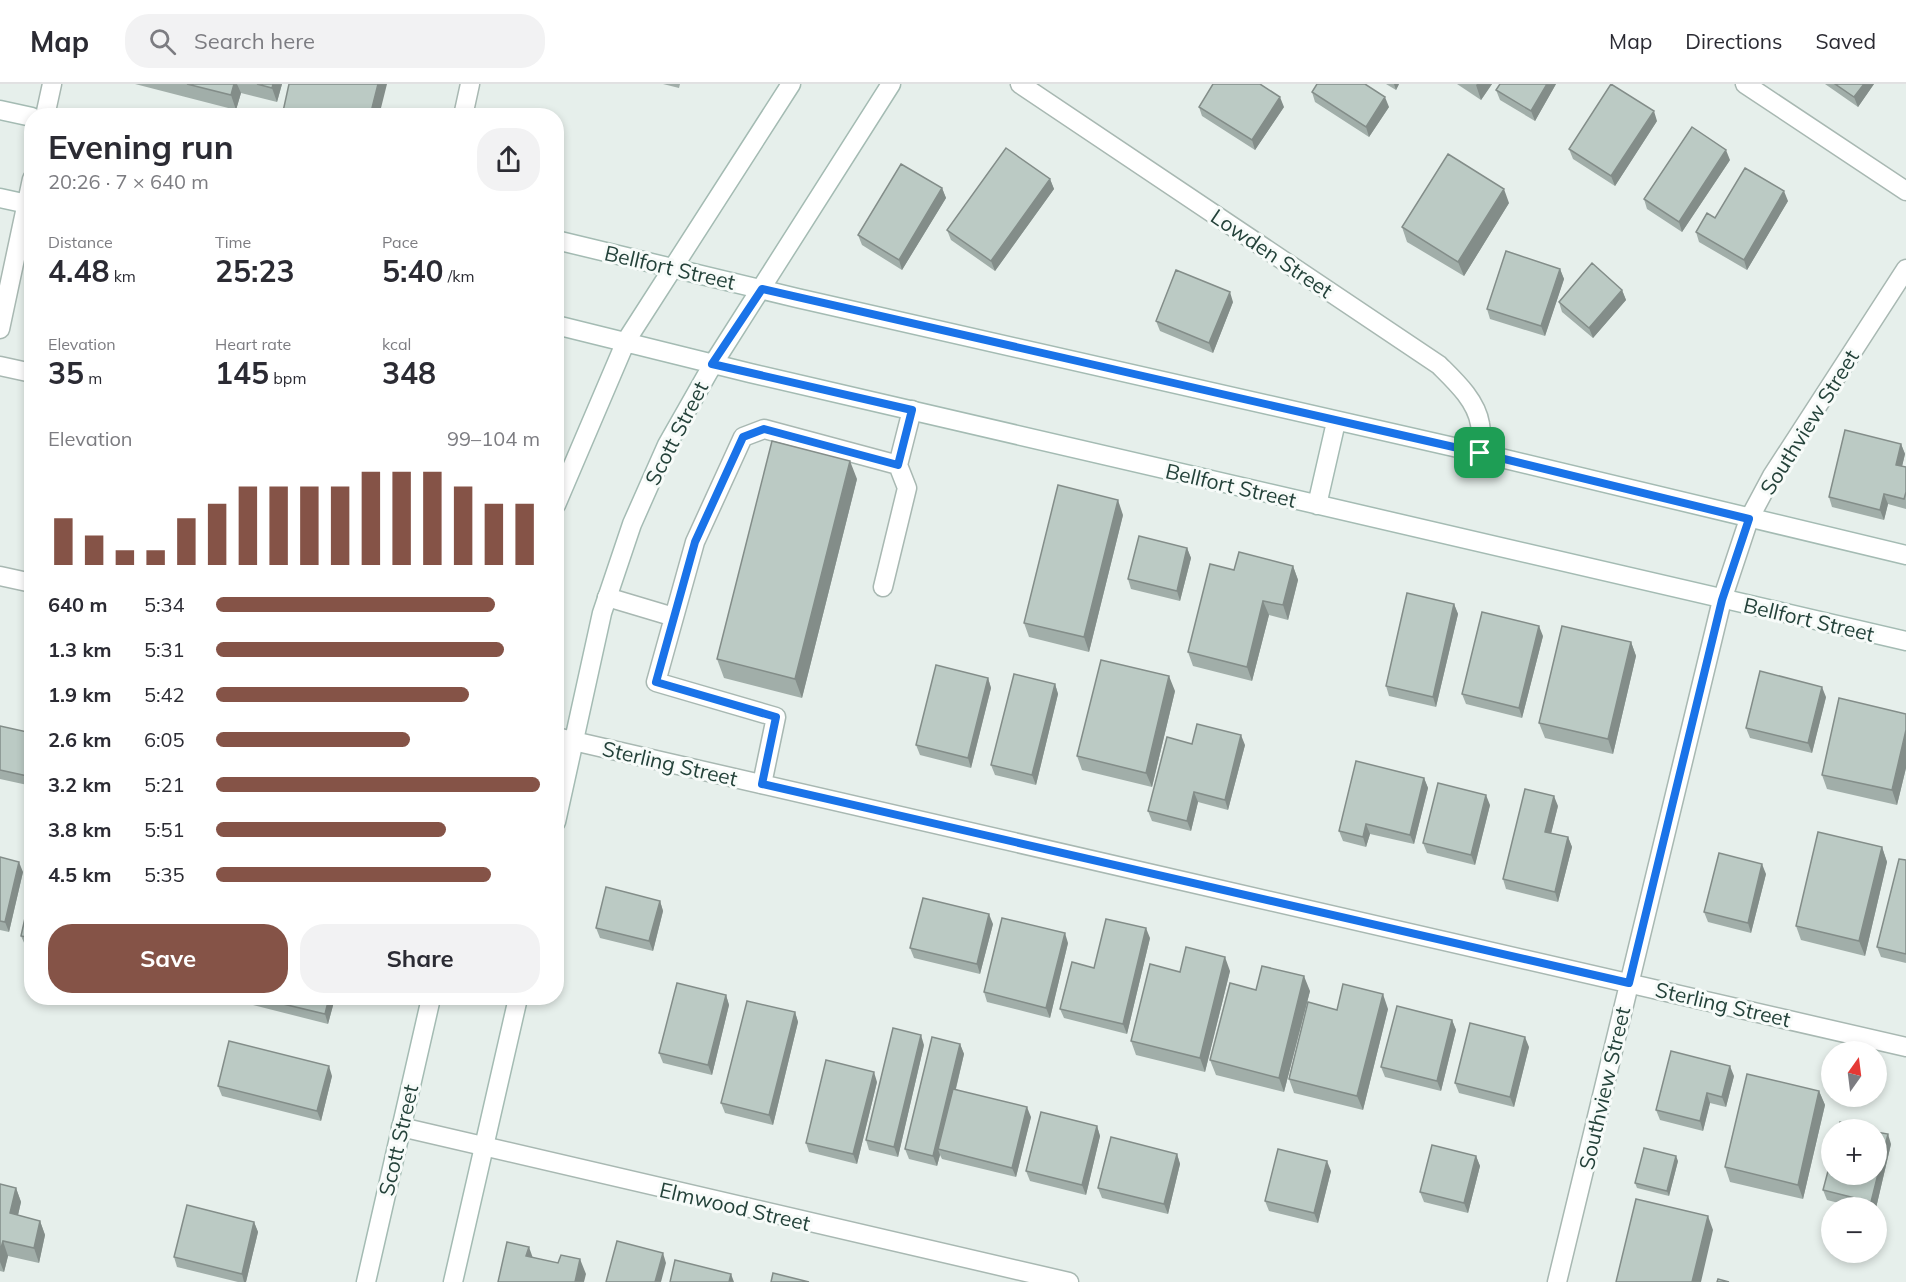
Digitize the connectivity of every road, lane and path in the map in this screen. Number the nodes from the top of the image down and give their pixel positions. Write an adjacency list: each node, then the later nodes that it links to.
1 (52, 84): 7 (main road)
2 (470, 84): 8 (main road)
3 (791, 84): 16 (main road)
4 (891, 84): 18 (main road, Scott Street)
5 (1020, 84): 27 (main road, Lowden Street)
6 (1745, 84): 11 (main road)
7 (47, 108)
8 (465, 108)
9 (0, 110): 10 (main road)
10 (24, 115)
11 (1906, 191)
12 (0, 198): 13 (main road)
13 (24, 203)
14 (24, 226): 20 (main road)
15 (564, 242): 16 (main road, Bellfort Street)
16 (672, 267): 18 (main road, Bellfort Street); 21 (main road)
17 (1906, 269): 31 (main road, Southview Street)
18 (762, 289): 22 (main road, Scott Street); 26 (main road, Bellfort Street)
19 (564, 327): 21 (main road, Bellfort Street)
20 (0, 329)
21 (626, 341): 22 (main road, Bellfort Street); 29 (main road)
22 (712, 364): 25 (main road, Bellfort Street); 36 (main road, Scott Street)
23 (0, 366): 24 (main road)
24 (24, 371)
25 (912, 410): 28 (main road); 30 (main road, Bellfort Street)
26 (1336, 422): 27 (main road, Bellfort Street); 30 (main road)
27 (1480, 453): 31 (main road, Bellfort Street)
28 (898, 465): 35 (main road); 38 (main road)
29 (564, 480)
30 (1317, 505): 37 (main road, Bellfort Street)
31 (1749, 519): 32 (main road, Bellfort Street); 37 (main road, Southview Street)
32 (1906, 555)
33 (0, 576): 34 (main road)
34 (24, 581)
35 (883, 587)
36 (607, 597): 38 (main road); 40 (main road, Scott Street)
37 (1722, 600): 39 (main road, Bellfort Street); 42 (main road, Southview Street)
38 (674, 617): 41 (main road)
39 (1906, 641)
40 (565, 739): 41 (main road, Sterling Street)
41 (762, 784): 42 (main road, Sterling Street)
42 (1629, 983): 45 (main road, Sterling Street); 51 (main road, Southview Street)
43 (429, 1005): 46 (main road, Scott Street)
44 (516, 1005): 47 (main road)
45 (1906, 1047)
46 (401, 1128): 47 (main road, Elmwood Street); 48 (main road, Scott Street)
47 (484, 1148): 49 (main road); 50 (main road, Elmwood Street)
48 (366, 1282)
49 (453, 1282)
50 (1069, 1282)
51 (1557, 1282)

